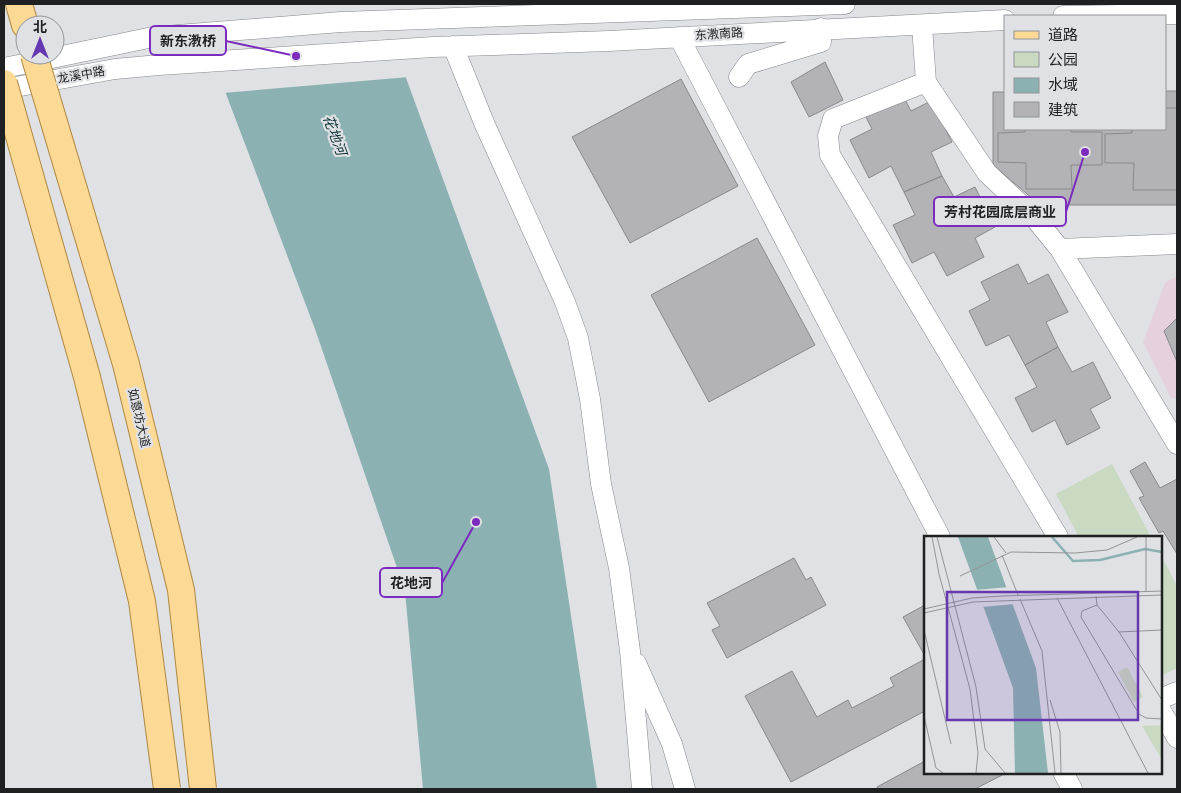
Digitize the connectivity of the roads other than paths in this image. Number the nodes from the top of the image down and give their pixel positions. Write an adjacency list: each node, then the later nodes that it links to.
1 (845, 4): 2 (street, 东漖南路)
2 (431, 13): 8 (street, 东漖南路)
3 (1177, 14): 4 (street)
4 (1120, 15)
5 (1004, 20): 6 (street, 东漖南路)
6 (922, 26): 7 (street, 东漖南路); 15 (street)
7 (821, 28): 9 (street, 东漖南路); 14 (street)
8 (153, 37): 13 (street, 龙溪中路)
9 (679, 37): 10 (street, 东漖南路); 21 (street)
10 (452, 46): 11 (street, 东漖南路); 23 (street)
11 (433, 47): 17 (street, 龙溪中路)
12 (37, 65): 30 (main road, 如意坊大道, bridge)
13 (4, 68)
14 (739, 77)
15 (926, 82): 19 (street); 22 (street)
16 (4, 83): 29 (main road, bridge)
17 (4, 89)
18 (1177, 244): 19 (street)
19 (1060, 249): 20 (street)
20 (1177, 444)
21 (939, 536)
22 (1057, 536)
23 (630, 651): 31 (street); 32 (street)
24 (1177, 692): 25 (street)
25 (1161, 700)
26 (1161, 710): 27 (street)
27 (1177, 738)
28 (1064, 773): 33 (street)
29 (167, 789)
30 (204, 789)
31 (642, 789)
32 (685, 789)
33 (1072, 789)

